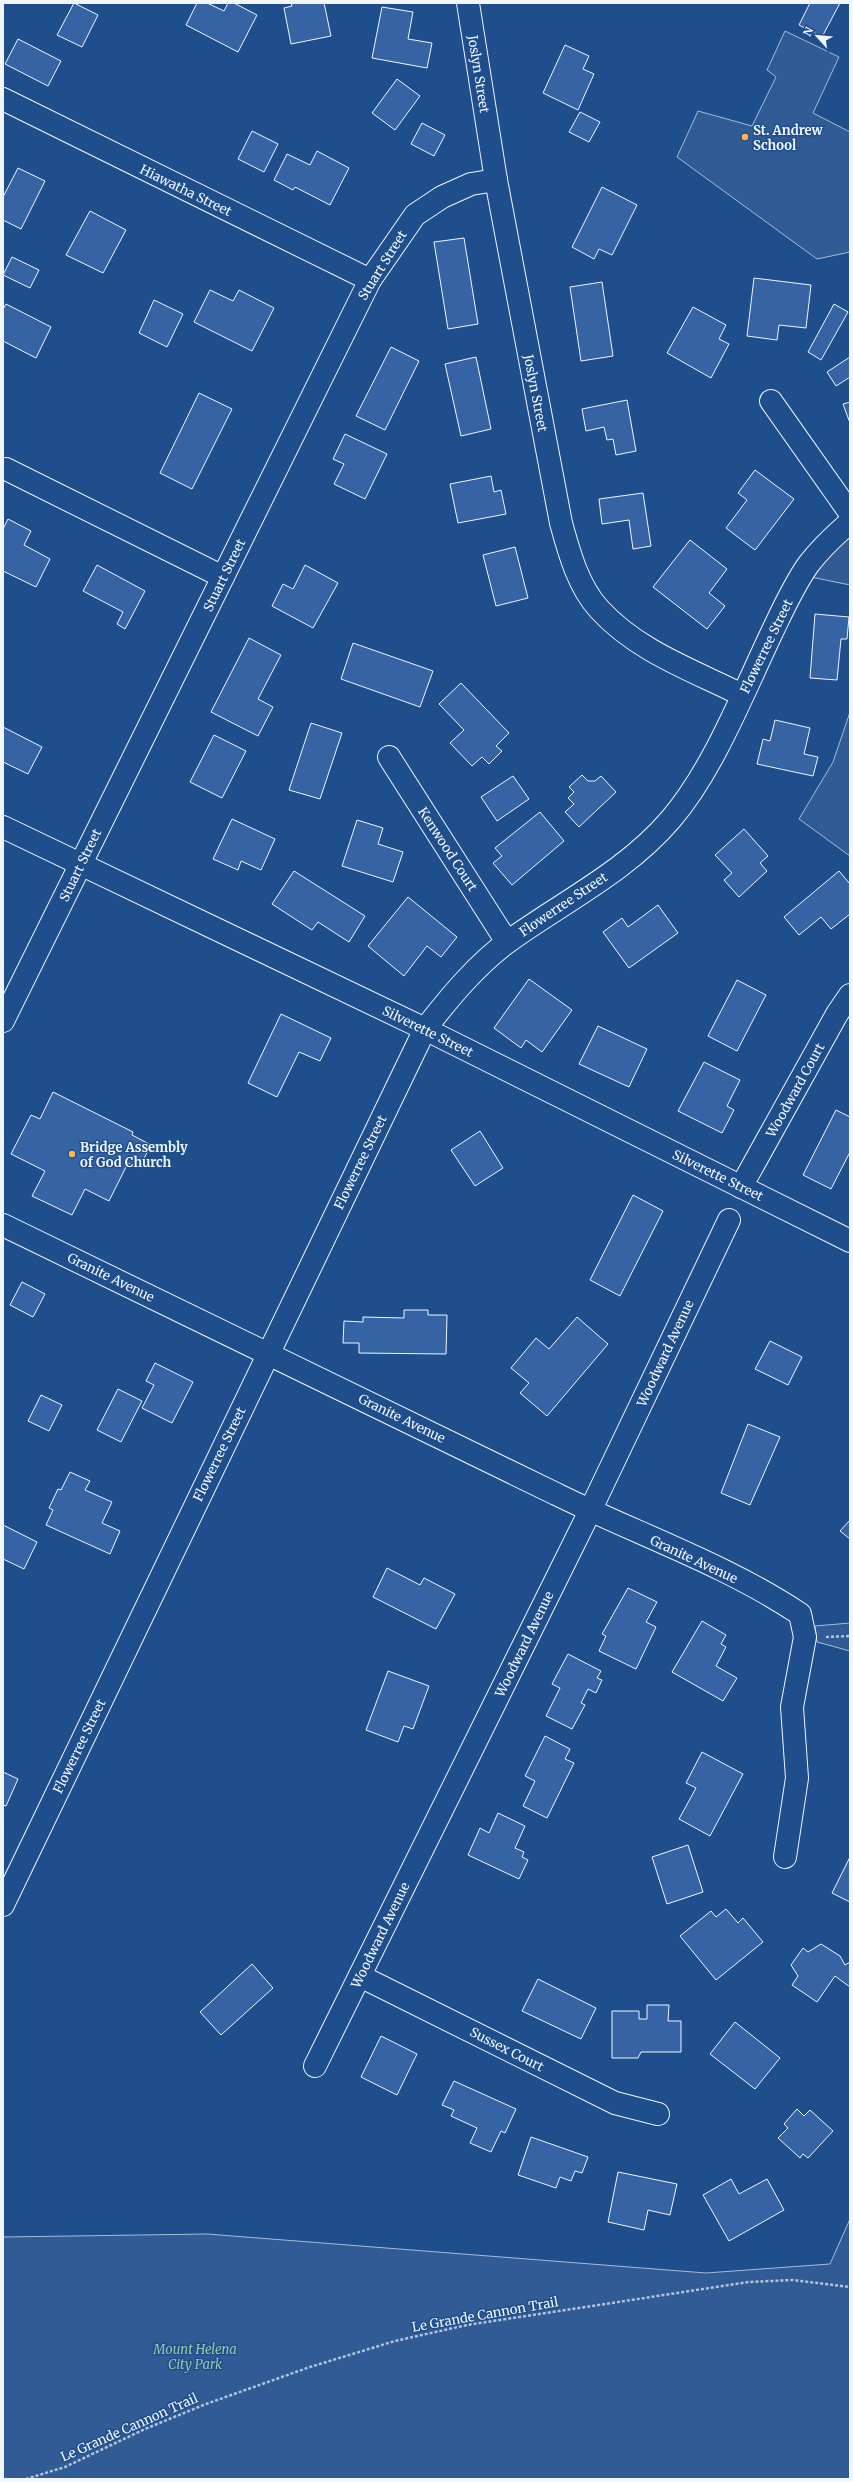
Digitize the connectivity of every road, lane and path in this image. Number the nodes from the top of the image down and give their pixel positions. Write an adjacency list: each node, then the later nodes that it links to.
1 (468, 3): 3 (street, Joslyn Street)
2 (3, 99): 4 (street, Hiawatha Street)
3 (496, 180): 4 (street, Stuart Street); 10 (street, Joslyn Street)
4 (370, 280): 9 (street, Stuart Street)
5 (771, 401): 7 (street)
6 (6, 469): 9 (street)
7 (850, 513)
8 (850, 522): 10 (street, Flowerree Street)
9 (223, 577): 13 (street, Stuart Street)
10 (742, 695): 14 (street, Flowerree Street)
11 (389, 757): 14 (street, Kenwood Court)
12 (3, 827): 13 (street, Silverette Street)
13 (80, 865): 16 (street, Stuart Street); 17 (street, Silverette Street)
14 (507, 942): 17 (street, Flowerree Street)
15 (850, 995): 18 (street, Woodward Court)
16 (3, 1021)
17 (425, 1029): 18 (street, Silverette Street); 22 (street, Flowerree Street)
18 (741, 1187): 21 (street, Silverette Street)
19 (729, 1220): 23 (street, Woodward Avenue)
20 (3, 1225): 22 (street, Granite Avenue)
21 (850, 1241)
22 (268, 1352): 23 (street, Granite Avenue); 25 (street, Flowerree Street)
23 (590, 1511): 24 (street, Granite Avenue); 26 (street, Woodward Avenue)
24 (785, 1857)
25 (3, 1905)
26 (360, 1976): 27 (street, Woodward Avenue); 28 (street, Sussex Court)
27 (315, 2066)
28 (658, 2114)
29 (850, 2287): 30 (path, Le Grande Cannon Trail)
30 (26, 2479)

